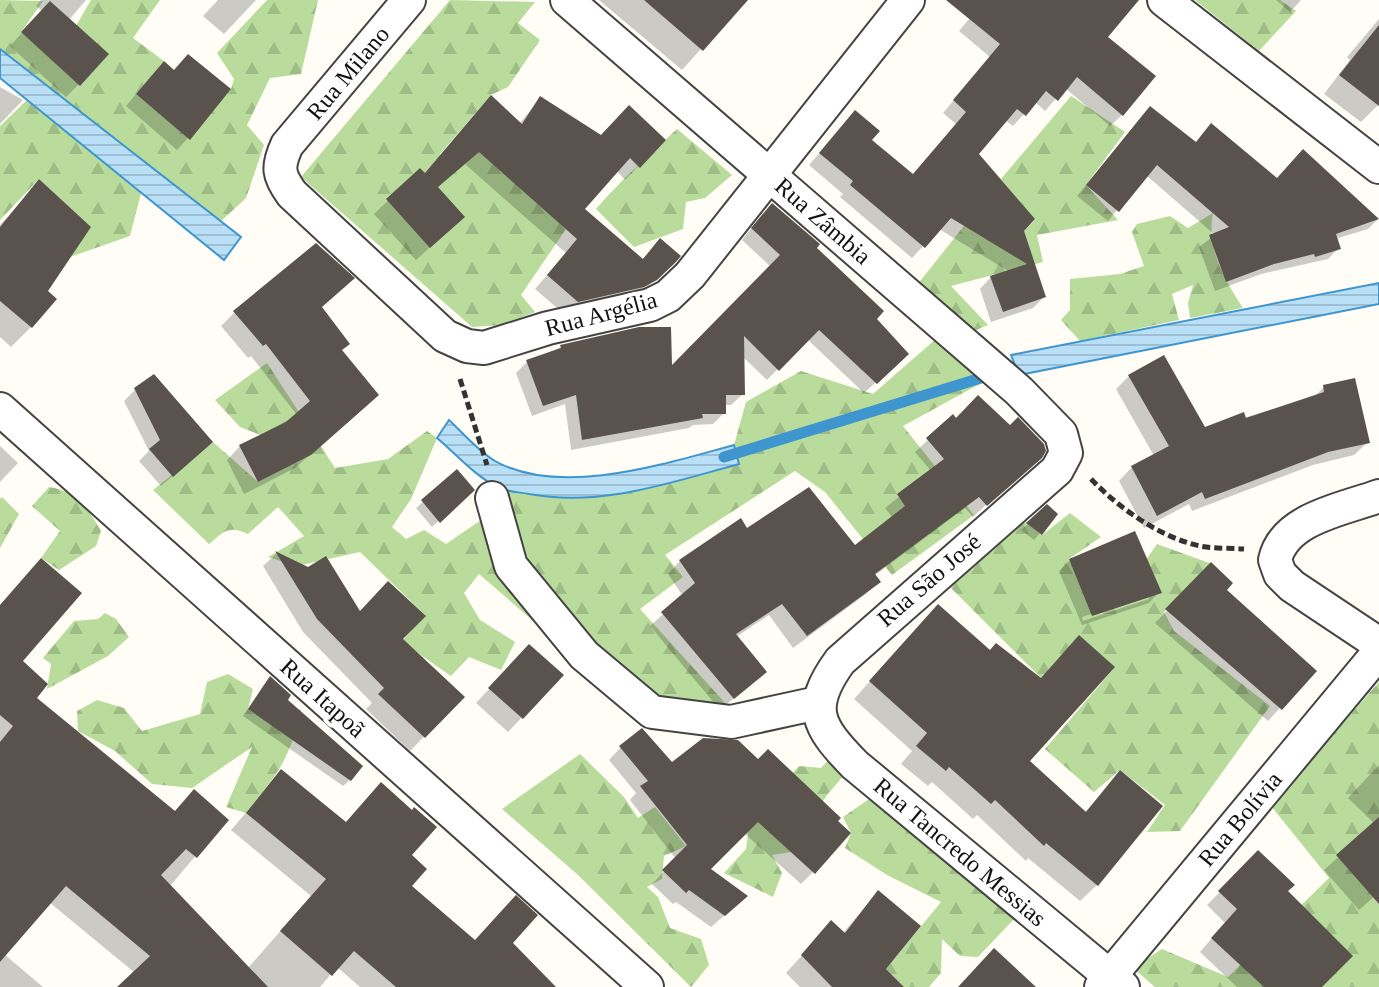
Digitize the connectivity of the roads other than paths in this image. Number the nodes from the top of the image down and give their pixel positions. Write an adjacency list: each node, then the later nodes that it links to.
1 (409, 0): 7 (street, Rua Milano)
2 (567, 0): 6 (street, Rua Zâmbia)
3 (908, 0): 6 (street, Rua Argélia)
4 (1164, 0): 5 (street)
5 (1379, 167)
6 (770, 176): 7 (street, Rua Argélia); 9 (street, Rua Zâmbia)
7 (445, 336)
8 (0, 409): 16 (street, Rua Itapoã)
9 (1061, 462): 14 (street, Rua São José)
10 (1379, 496): 12 (street)
11 (492, 498): 14 (street)
12 (1379, 644)
13 (1379, 652): 15 (street, Rua Bolívia)
14 (818, 703): 15 (street, Rua Tancredo Messias)
15 (1111, 983)
16 (647, 987)

